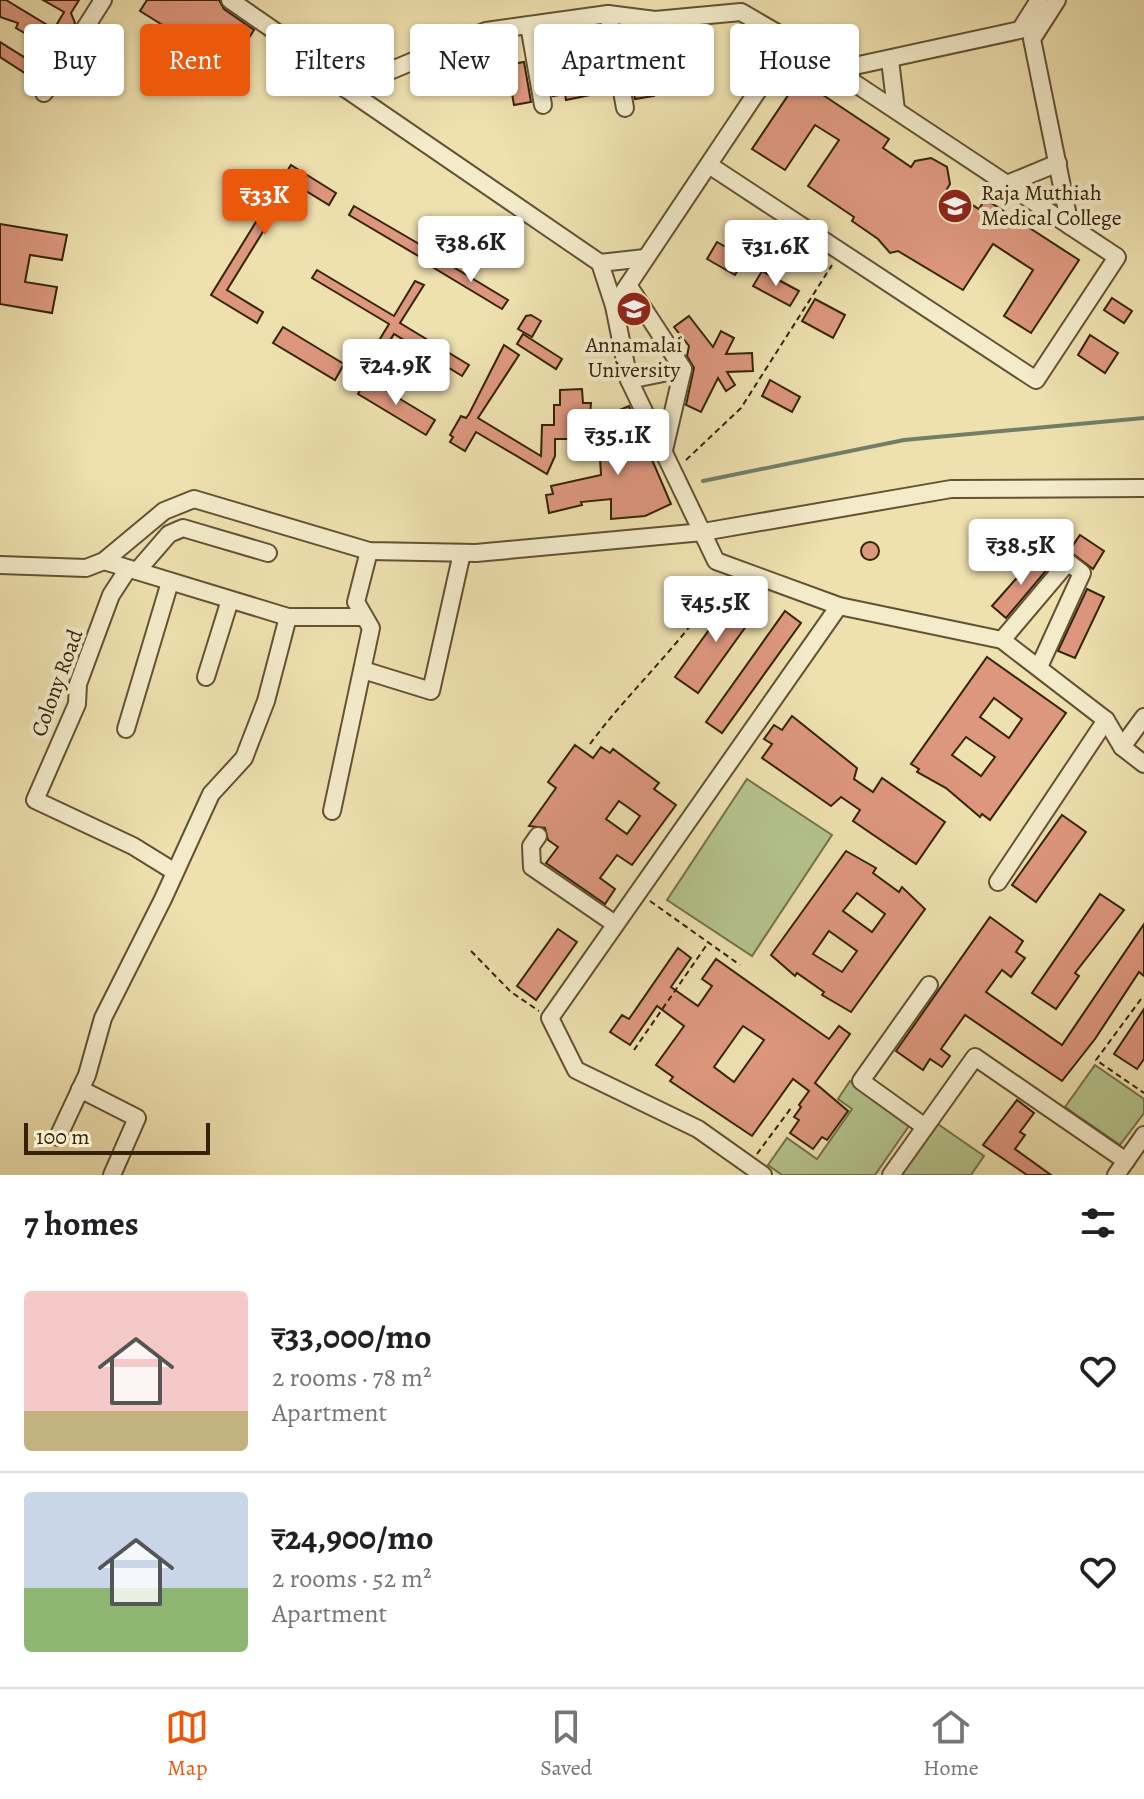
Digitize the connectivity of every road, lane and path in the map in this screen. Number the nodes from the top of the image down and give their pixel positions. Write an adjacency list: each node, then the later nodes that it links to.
1 (230, 0): 8 (street)
2 (1039, 0): 10 (street)
3 (1057, 0): 19 (street)
4 (97, 2): 6 (street)
5 (608, 14): 7 (street); 9 (street); 17 (street)
6 (84, 24)
7 (762, 24)
8 (266, 25)
9 (529, 25): 12 (street); 16 (street)
10 (890, 60): 11 (street); 18 (street)
11 (859, 66)
12 (394, 69)
13 (859, 85): 18 (street)
14 (356, 96): 25 (street)
15 (755, 96): 20 (street)
16 (543, 105)
17 (625, 108)
18 (896, 110): 21 (street)
19 (1058, 163): 21 (street); 22 (street)
20 (709, 165): 23 (street); 24 (street)
21 (1007, 184): 22 (street)
22 (1070, 226): 23 (street)
23 (841, 252): 31 (path)
24 (645, 258): 25 (street); 26 (street)
25 (600, 263): 27 (street)
26 (628, 285): 27 (street); 28 (street)
27 (614, 306): 29 (street)
28 (683, 369): 29 (street); 30 (street)
29 (629, 380): 30 (street)
30 (664, 450): 31 (street)
31 (673, 472): 33 (street)
32 (1144, 488): 33 (street)
33 (703, 532): 36 (street); 39 (street)
34 (369, 551): 36 (street); 37 (street); 45 (street)
35 (268, 553): 40 (street)
36 (462, 553): 48 (street)
37 (104, 561): 38 (street); 40 (street)
38 (0, 565)
39 (729, 569): 43 (street); 53 (path)
40 (132, 570): 41 (street); 58 (street, Colony Road)
41 (170, 582): 42 (street); 52 (street)
42 (230, 600): 44 (street); 49 (street)
43 (839, 606): 46 (street); 60 (street)
44 (288, 617): 45 (street); 58 (street)
45 (364, 617): 48 (street)
46 (1002, 640): 47 (street); 47 (street)
47 (1039, 667): 51 (street)
48 (363, 670): 56 (street)
49 (206, 677)
50 (1144, 717): 54 (street)
51 (1106, 720): 54 (street); 59 (street)
52 (126, 729)
53 (590, 744)
54 (1122, 747): 55 (street)
55 (1144, 764)
56 (332, 811)
57 (538, 836): 61 (street)
58 (175, 872): 69 (street)
59 (998, 882)
60 (636, 891): 61 (street); 62 (path)
61 (615, 924): 67 (street)
62 (708, 943): 64 (path); 68 (path)
63 (471, 951): 67 (path)
64 (740, 965)
65 (929, 985): 72 (street)
66 (1141, 999): 70 (path)
67 (550, 1018): 76 (street)
68 (634, 1050)
69 (80, 1089): 74 (street); 77 (street)
70 (1144, 1093)
71 (791, 1108): 76 (path)
72 (925, 1127): 75 (street); 78 (street)
73 (1144, 1135): 75 (street)
74 (58, 1137)
75 (1126, 1161): 79 (street)
76 (756, 1170)
77 (112, 1175)
78 (891, 1175)
79 (1116, 1175)

